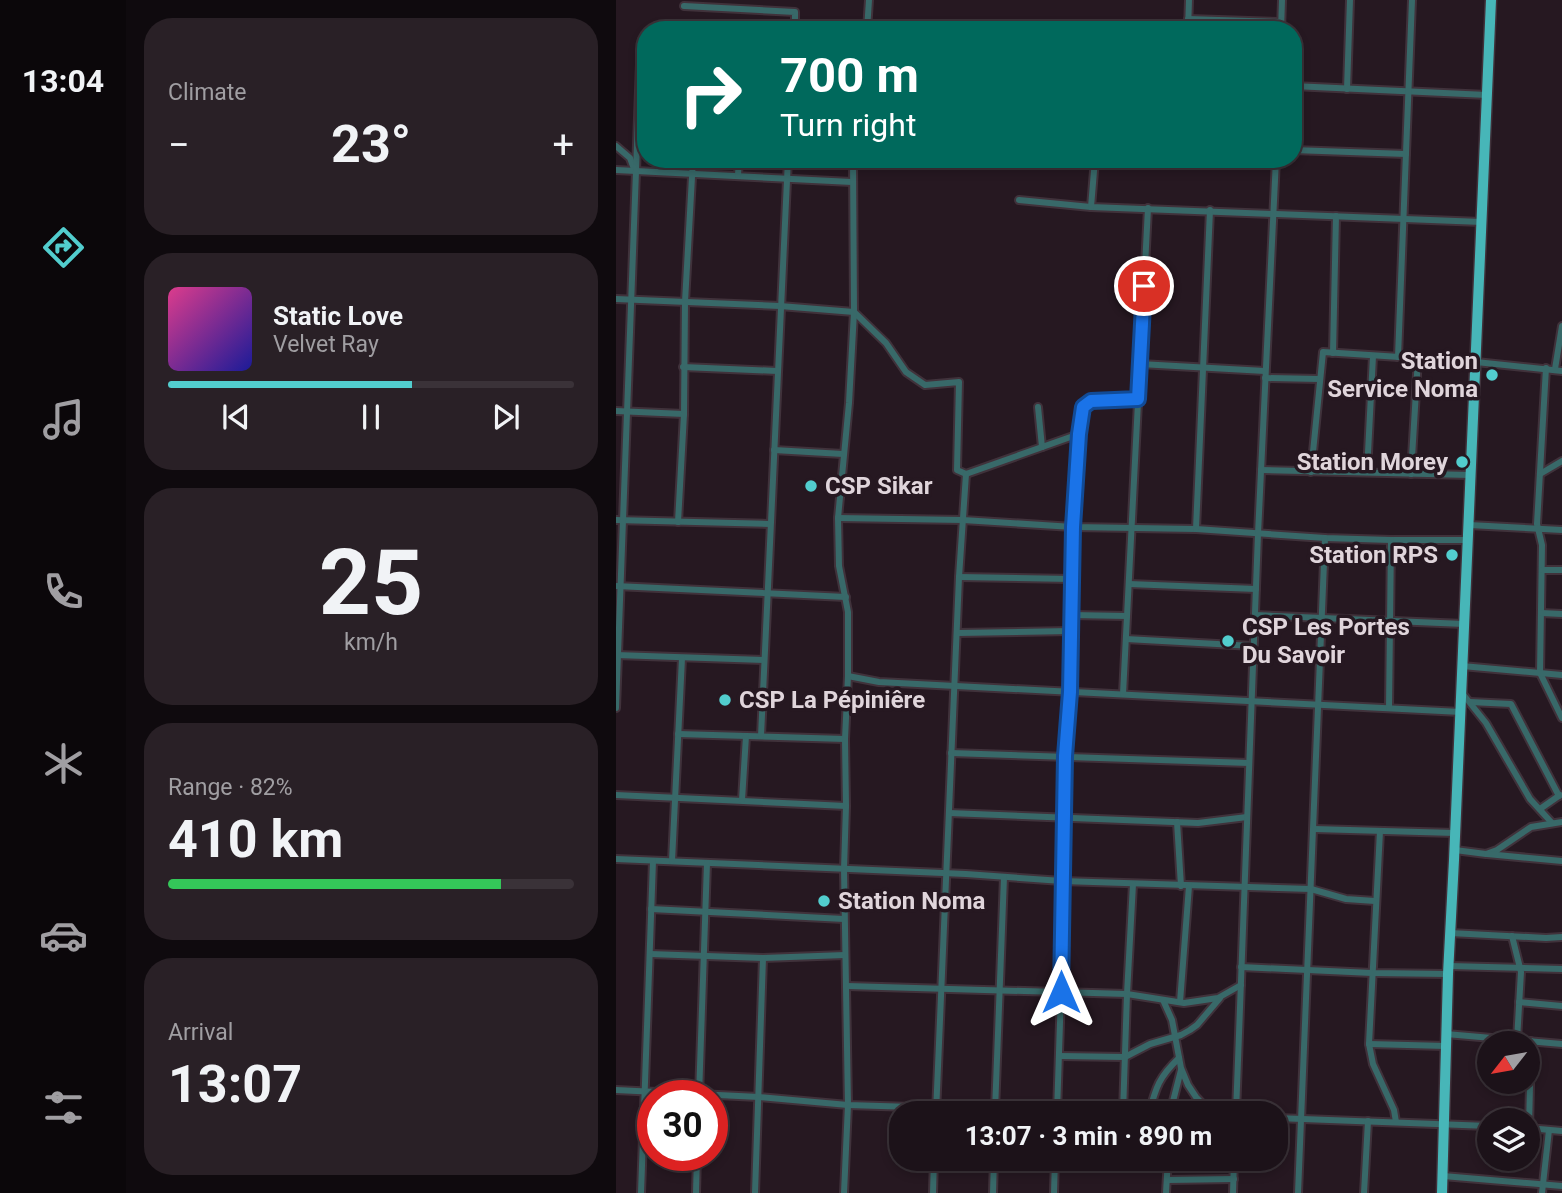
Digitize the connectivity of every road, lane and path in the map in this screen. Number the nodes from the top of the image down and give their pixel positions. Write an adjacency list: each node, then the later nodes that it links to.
1 (869, 0): 10 (street)
2 (1189, 0): 8 (street)
3 (1282, 0): 12 (street)
4 (1350, 0): 14 (street)
5 (1412, 0): 15 (street)
6 (1491, 0): 16 (main road)
7 (684, 6): 9 (street)
8 (1188, 19): 11 (street)
9 (795, 21)
10 (868, 21)
11 (1215, 21)
12 (1281, 21)
13 (1302, 86): 14 (street)
14 (1347, 89): 15 (street)
15 (1409, 92): 16 (street); 20 (street)
16 (1487, 95): 40 (main road)
17 (637, 144): 28 (street)
18 (616, 146): 28 (street)
19 (1302, 150): 20 (street)
20 (1406, 154): 39 (street)
21 (692, 168): 29 (street)
22 (738, 168): 30 (street)
23 (788, 168): 31 (street)
24 (853, 168): 32 (street)
25 (1094, 168): 34 (street)
26 (1276, 168): 37 (street)
27 (616, 170): 28 (street)
28 (636, 171): 29 (street); 42 (street)
29 (692, 173): 30 (street); 43 (street)
30 (738, 175): 31 (street)
31 (787, 177): 32 (street); 44 (street)
32 (852, 182): 45 (street)
33 (1019, 200): 34 (street)
34 (1091, 206): 35 (street)
35 (1147, 208): 36 (street); 52 (street)
36 (1210, 210): 37 (street); 54 (street)
37 (1273, 213): 38 (street); 58 (street)
38 (1336, 216): 39 (street); 47 (street)
39 (1403, 219): 40 (street); 49 (street)
40 (1482, 222): 51 (main road)
41 (616, 299): 42 (street)
42 (632, 299): 43 (street); 63 (street)
43 (685, 302): 44 (street); 53 (street)
44 (780, 306): 45 (street); 57 (street)
45 (854, 312): 68 (street); 73 (street)
46 (1562, 326): 56 (street)
47 (1332, 353): 48 (street); 59 (street)
48 (1373, 356): 49 (street); 72 (street)
49 (1398, 357): 50 (street)
50 (1418, 358): 51 (street); 74 (street)
51 (1476, 362): 55 (street); 76 (main road)
52 (1140, 364): 54 (street); 60 (street)
53 (683, 367): 57 (street); 64 (street)
54 (1203, 368): 58 (street); 85 (street)
55 (1546, 368): 56 (street); 75 (street)
56 (1558, 370)
57 (777, 371): 67 (street)
58 (1265, 375): 59 (street); 70 (street)
59 (1320, 379): 71 (street)
60 (1138, 399): 65 (street); 84 (street)
61 (1038, 407): 66 (street)
62 (616, 411): 63 (street)
63 (626, 412): 64 (street); 78 (street)
64 (684, 414): 80 (street)
65 (1079, 434): 66 (street); 83 (street)
66 (1042, 447): 73 (street)
67 (774, 450): 68 (street); 81 (street)
68 (843, 454): 77 (street)
69 (1562, 461): 75 (street)
70 (1261, 470): 71 (street); 88 (street)
71 (1311, 472): 72 (street)
72 (1367, 472): 74 (street)
73 (966, 474): 79 (street)
74 (1411, 474): 76 (street)
75 (1540, 474): 86 (street)
76 (1470, 475): 82 (main road)
77 (838, 518): 79 (street); 100 (street)
78 (620, 520): 80 (street); 97 (street)
79 (963, 520): 83 (street); 94 (street)
80 (678, 522): 81 (street)
81 (770, 524): 99 (street)
82 (1469, 525): 86 (street); 91 (main road)
83 (1073, 527): 84 (street); 95 (street)
84 (1131, 527): 85 (street); 96 (street)
85 (1196, 529): 88 (street)
86 (1538, 530): 87 (street); 92 (street)
87 (1562, 530)
88 (1258, 534): 89 (street); 98 (street)
89 (1325, 538): 90 (street); 106 (street)
90 (1391, 540): 91 (street); 107 (street)
91 (1468, 540): 108 (main road)
92 (1542, 570): 93 (street); 101 (street)
93 (1562, 570)
94 (959, 576): 95 (street); 110 (street)
95 (1072, 579): 103 (street)
96 (1129, 584): 98 (street); 105 (street)
97 (618, 587): 99 (street); 113 (street)
98 (1256, 589): 104 (street)
99 (767, 593): 100 (street); 115 (street)
100 (846, 597): 119 (street)
101 (1541, 613): 102 (street); 117 (street)
102 (1562, 614)
103 (1071, 615): 105 (street); 109 (street)
104 (1255, 615): 106 (street); 112 (street)
105 (1127, 616): 111 (street)
106 (1323, 618): 107 (street); 126 (street)
107 (1390, 621): 108 (street); 128 (street)
108 (1464, 624): 116 (main road)
109 (1071, 631): 110 (street); 122 (street)
110 (957, 633): 120 (street)
111 (1126, 639): 112 (street); 123 (street)
112 (1254, 646): 124 (street)
113 (617, 655): 114 (street); 127 (street)
114 (682, 657): 115 (street); 131 (street)
115 (764, 660): 133 (street)
116 (1462, 666): 117 (street); 121 (main road)
117 (1540, 673): 118 (street); 130 (street)
118 (1562, 675)
119 (848, 676): 120 (street); 134 (street)
120 (955, 686): 122 (street); 135 (street)
121 (1461, 691): 125 (street); 129 (main road)
122 (1070, 692): 123 (street); 136 (street)
123 (1123, 694): 124 (street)
124 (1251, 701): 126 (street); 137 (street)
125 (1470, 702): 139 (street); 143 (street)
126 (1319, 705): 128 (street); 150 (street)
127 (616, 708)
128 (1389, 708): 129 (street)
129 (1461, 712): 152 (main road)
130 (1562, 718)
131 (678, 734): 132 (street); 140 (street)
132 (746, 736): 133 (street); 141 (street)
133 (761, 736): 134 (street)
134 (845, 739): 142 (street)
135 (951, 753): 136 (street); 144 (street)
136 (1065, 756): 137 (street); 145 (street)
137 (1249, 763): 146 (street)
138 (616, 795): 140 (street)
139 (1560, 795): 143 (street)
140 (675, 797): 141 (street); 158 (street)
141 (742, 800): 142 (street)
142 (846, 806): 160 (street)
143 (1540, 809): 149 (street)
144 (949, 813): 145 (street); 161 (street)
145 (1064, 817): 147 (street); 163 (street)
146 (1247, 817): 147 (street); 167 (street)
147 (1177, 822): 165 (street)
148 (1562, 822): 149 (street)
149 (1552, 823): 154 (street)
150 (1314, 829): 151 (street); 168 (street)
151 (1380, 831): 152 (street); 169 (street)
152 (1455, 833): 153 (main road)
153 (1455, 850): 154 (street); 173 (main road)
154 (1486, 854): 157 (street)
155 (616, 859): 156 (street)
156 (653, 861): 158 (street); 170 (street)
157 (1562, 861)
158 (671, 862): 159 (street)
159 (708, 863): 160 (street); 171 (street)
160 (844, 869): 161 (street); 172 (street)
161 (946, 873): 162 (street); 188 (street)
162 (1004, 877): 163 (street); 189 (street)
163 (1062, 881): 164 (street); 190 (street)
164 (1133, 884): 165 (street); 191 (street)
165 (1181, 886): 166 (street)
166 (1189, 886): 167 (street); 194 (street)
167 (1244, 887): 168 (street); 180 (street)
168 (1311, 889): 169 (street); 181 (street)
169 (1375, 901): 185 (street)
170 (651, 909): 171 (street); 176 (street)
171 (706, 912): 172 (street); 178 (street)
172 (844, 919): 177 (street)
173 (1450, 933): 174 (street); 184 (main road)
174 (1512, 936): 175 (street); 182 (street)
175 (1562, 937)
176 (650, 954): 178 (street); 209 (street)
177 (845, 955): 179 (street); 187 (street)
178 (704, 956): 179 (street); 210 (street)
179 (764, 958): 214 (street)
180 (1241, 967): 181 (street); 186 (street)
181 (1307, 969): 185 (street); 226 (street)
182 (1521, 969): 183 (street); 184 (street); 195 (street)
183 (1562, 969)
184 (1448, 970): 185 (street); 198 (main road)
185 (1372, 973): 202 (street)
186 (1241, 985): 192 (street); 222 (street)
187 (846, 986): 188 (street); 223 (street)
188 (941, 988): 189 (street); 215 (street)
189 (999, 990): 190 (street); 216 (street)
190 (1061, 992): 191 (street); 205 (street)
191 (1127, 994): 193 (street); 206 (street)
192 (1221, 996): 194 (street); 199 (street)
193 (1163, 1000): 194 (street); 199 (street)
194 (1180, 1002)
195 (1519, 1002): 196 (street); 197 (street)
196 (1562, 1006)
197 (1517, 1031)
198 (1446, 1034): 200 (street); 204 (main road)
199 (1175, 1036): 206 (street); 207 (street)
200 (1477, 1037)
201 (1540, 1042): 203 (street)
202 (1369, 1044): 204 (street); 228 (street)
203 (1562, 1044)
204 (1446, 1046): 229 (main road)
205 (1059, 1056): 206 (street); 217 (street)
206 (1125, 1057): 218 (street)
207 (1179, 1058): 208 (street); 219 (street)
208 (1181, 1069): 220 (street); 221 (street)
209 (645, 1080)
210 (700, 1080)
211 (616, 1090): 212 (street)
212 (637, 1091)
213 (728, 1096): 214 (street)
214 (760, 1097): 223 (street); 248 (street)
215 (936, 1101)
216 (995, 1101)
217 (1057, 1101)
218 (1123, 1101)
219 (1152, 1101)
220 (1173, 1101)
221 (1200, 1101)
222 (1236, 1101)
223 (848, 1105): 224 (street); 249 (street)
224 (889, 1107)
225 (1288, 1118): 226 (street)
226 (1301, 1119): 227 (street); 255 (street)
227 (1368, 1121): 228 (street); 256 (street)
228 (1396, 1122): 229 (street)
229 (1444, 1124): 230 (street); 241 (main road)
230 (1477, 1125)
231 (1540, 1129): 232 (street)
232 (1549, 1130): 233 (street); 244 (street)
233 (1562, 1131)
234 (642, 1171): 246 (street)
235 (696, 1171): 247 (street)
236 (934, 1171): 250 (street)
237 (994, 1171): 251 (street)
238 (1055, 1171): 252 (street)
239 (1167, 1171): 243 (street)
240 (1234, 1171): 242 (street)
241 (1443, 1176): 244 (street); 257 (main road)
242 (1234, 1179): 243 (street); 254 (street)
243 (1167, 1180): 253 (street)
244 (1543, 1184): 245 (street); 258 (street)
245 (1562, 1186)
246 (641, 1193)
247 (695, 1193)
248 (755, 1193)
249 (844, 1193)
250 (933, 1193)
251 (993, 1193)
252 (1054, 1193)
253 (1166, 1193)
254 (1233, 1193)
255 (1298, 1193)
256 (1364, 1193)
257 (1442, 1193)
258 (1542, 1193)

